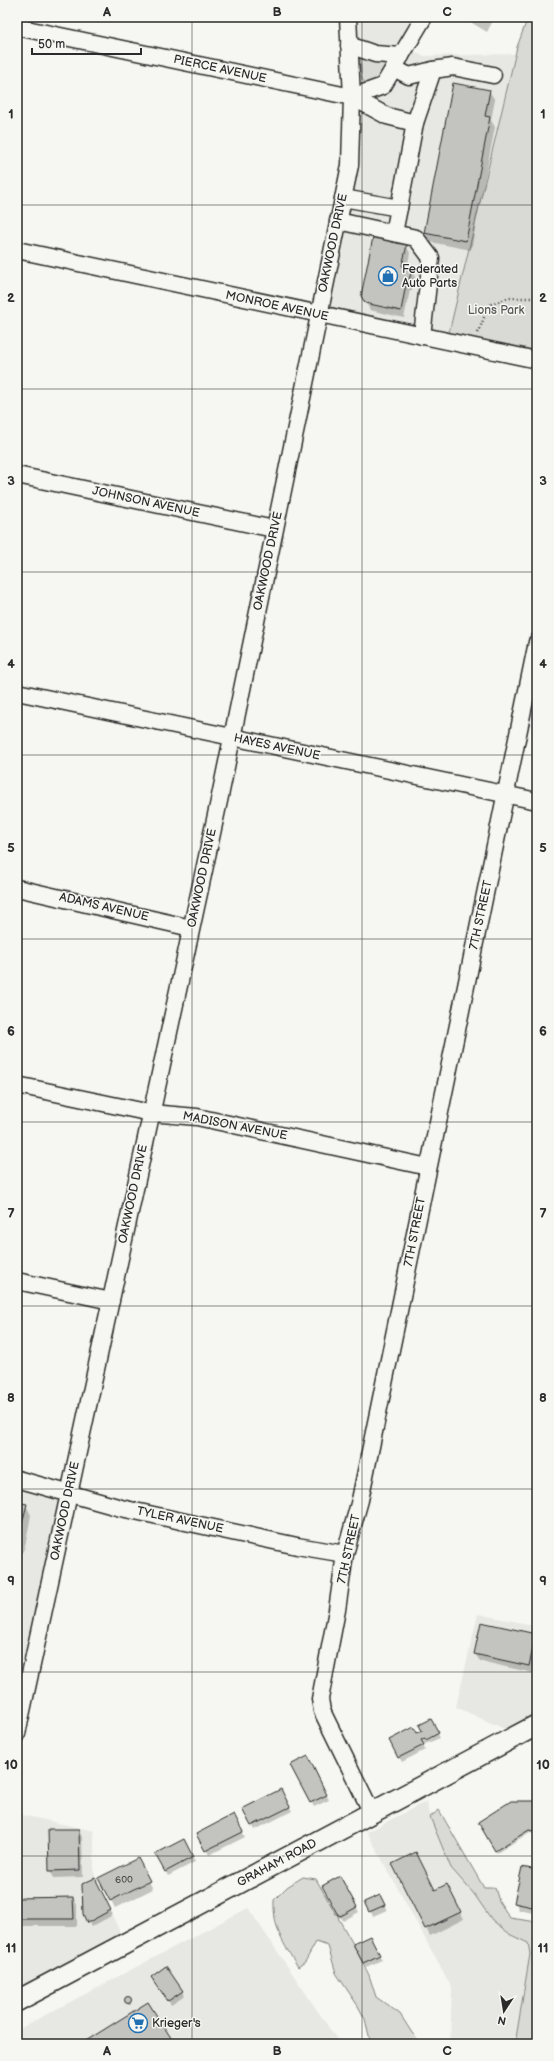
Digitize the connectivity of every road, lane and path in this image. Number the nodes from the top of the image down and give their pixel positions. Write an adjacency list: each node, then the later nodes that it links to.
1 (348, 17): 4 (street, OAKWOOD DRIVE)
2 (424, 17): 5 (street)
3 (17, 27): 8 (street, PIERCE AVENUE)
4 (349, 45): 5 (street); 8 (street, OAKWOOD DRIVE)
5 (398, 62): 6 (street); 8 (street)
6 (433, 70): 7 (street); 9 (street)
7 (493, 75)
8 (352, 97): 9 (street, PIERCE AVENUE); 10 (street, OAKWOOD DRIVE)
9 (415, 123): 11 (street)
10 (343, 198): 11 (street); 12 (street, OAKWOOD DRIVE)
11 (399, 208): 13 (street)
12 (338, 221): 13 (street); 16 (street, OAKWOOD DRIVE)
13 (394, 233): 17 (street)
14 (17, 250): 16 (street, MONROE AVENUE)
15 (537, 298): 18 (path)
16 (319, 315): 17 (street, MONROE AVENUE); 21 (street, OAKWOOD DRIVE)
17 (422, 336): 18 (street, MONROE AVENUE)
18 (474, 347): 19 (street, MONROE AVENUE)
19 (537, 360)
20 (17, 475): 21 (street, JOHNSON AVENUE)
21 (274, 529): 24 (street, OAKWOOD DRIVE)
22 (537, 642): 25 (street, 7TH STREET)
23 (17, 692): 24 (street, HAYES AVENUE)
24 (231, 737): 25 (street, HAYES AVENUE); 28 (street, OAKWOOD DRIVE)
25 (505, 794): 26 (street, HAYES AVENUE); 31 (street, 7TH STREET)
26 (537, 801)
27 (17, 888): 28 (street, ADAMS AVENUE)
28 (191, 928): 30 (street, OAKWOOD DRIVE)
29 (17, 1085): 30 (street, MADISON AVENUE)
30 (151, 1113): 31 (street, MADISON AVENUE); 33 (street, OAKWOOD DRIVE)
31 (428, 1167): 36 (street, 7TH STREET)
32 (17, 1281): 33 (street)
33 (111, 1301): 35 (street, OAKWOOD DRIVE)
34 (17, 1479): 35 (street, TYLER AVENUE)
35 (68, 1493): 36 (street, TYLER AVENUE); 37 (street, OAKWOOD DRIVE)
36 (345, 1554): 40 (street, 7TH STREET)
37 (23, 1678): 39 (street, OAKWOOD DRIVE)
38 (537, 1725): 40 (main road, GRAHAM ROAD)
39 (17, 1734)
40 (372, 1813): 41 (main road, GRAHAM ROAD)
41 (17, 2001)

